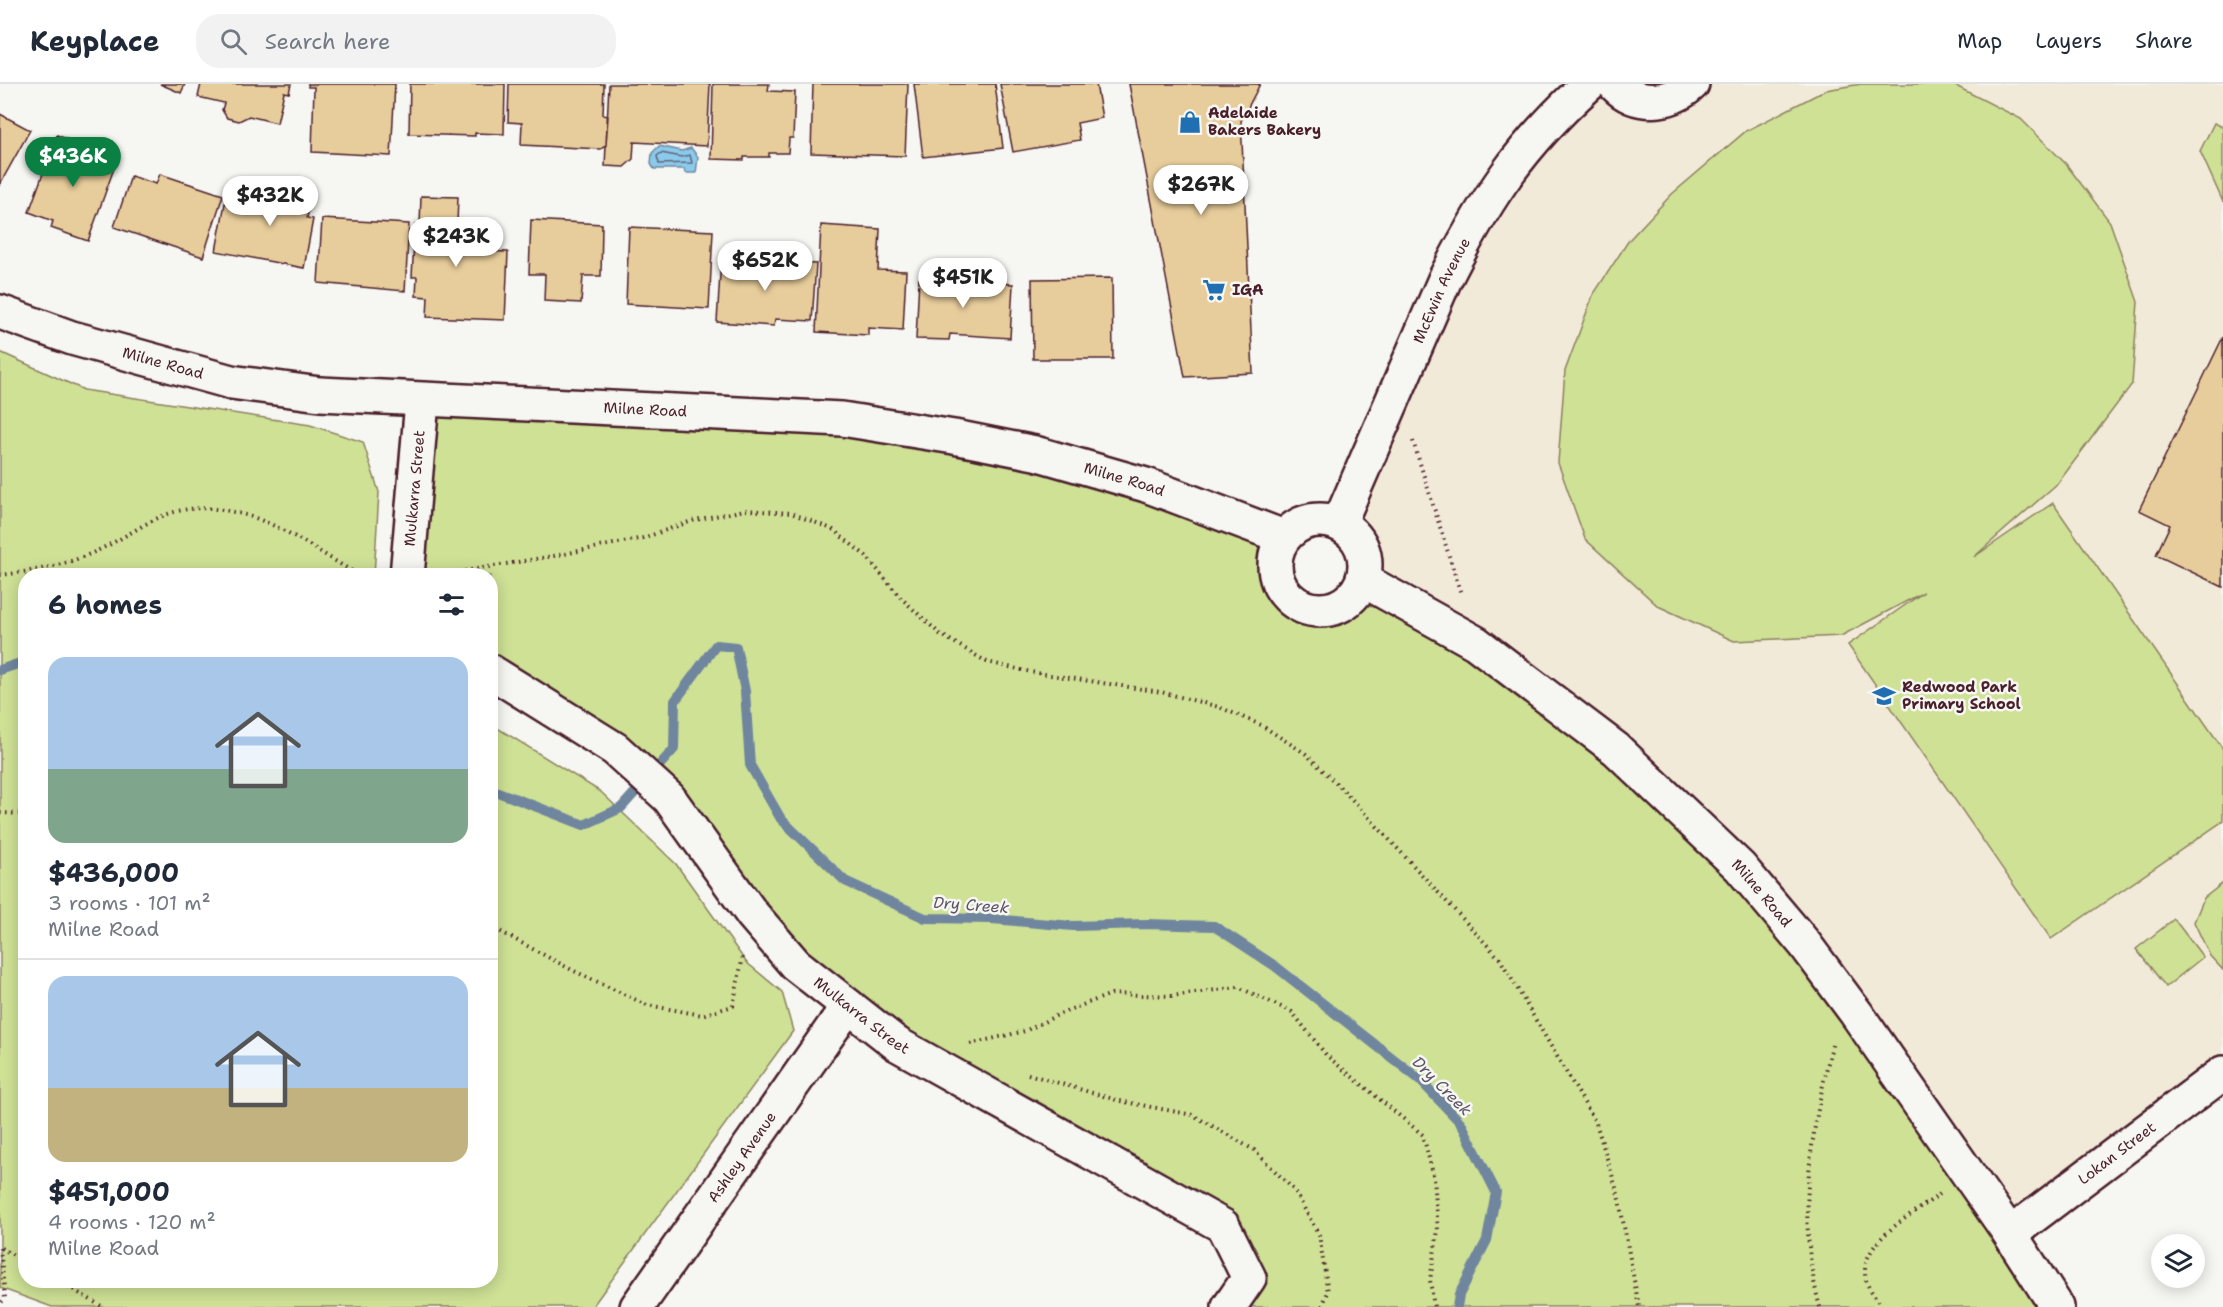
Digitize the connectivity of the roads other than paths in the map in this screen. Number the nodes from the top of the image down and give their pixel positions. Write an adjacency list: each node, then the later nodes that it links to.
1 (1589, 84): 6 (main road, McEwin Avenue)
2 (1614, 84): 3 (main road)
3 (1692, 84)
4 (0, 312): 5 (main road, Milne Road)
5 (422, 400): 7 (main road, Milne Road); 8 (main road, Mulkarra Street)
6 (1339, 524): 7 (main road); 9 (main road)
7 (1284, 537): 9 (main road)
8 (408, 568)
9 (1363, 580): 13 (main road, Milne Road)
10 (498, 676): 11 (main road, Mulkarra Street)
11 (848, 1006): 14 (main road, Ashley Avenue); 15 (main road, Mulkarra Street)
12 (2223, 1073): 13 (main road, Lokan Street)
13 (2010, 1234): 16 (main road, Milne Road)
14 (637, 1307)
15 (1229, 1307)
16 (2057, 1307)

